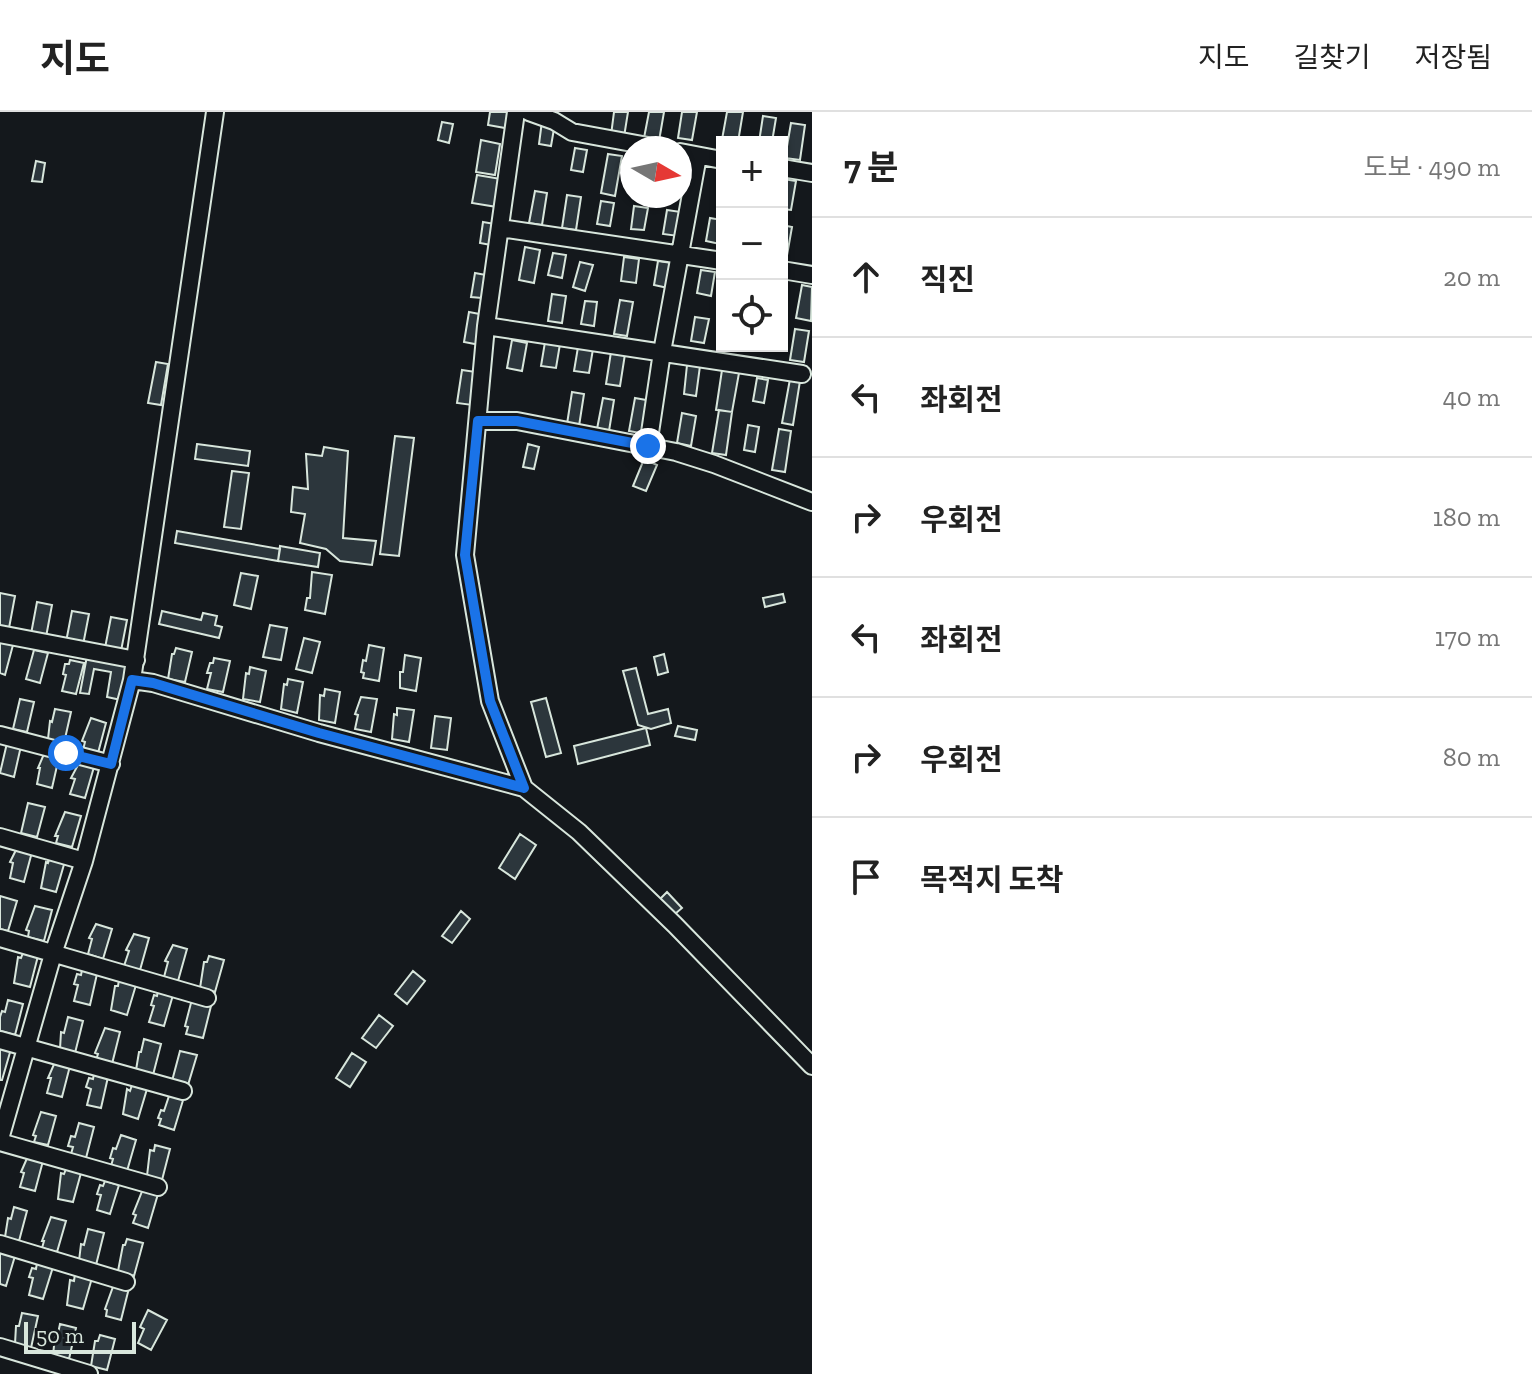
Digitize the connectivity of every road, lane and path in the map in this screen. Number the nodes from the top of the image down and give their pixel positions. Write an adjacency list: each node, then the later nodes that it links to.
1 (215, 112): 22 (street)
2 (516, 112): 10 (street)
3 (529, 112): 4 (street)
4 (620, 141)
5 (692, 155): 6 (street)
6 (698, 156): 7 (street); 11 (street)
7 (716, 159)
8 (788, 169): 9 (street)
9 (812, 173)
10 (500, 228): 11 (street); 15 (street)
11 (679, 254): 12 (street); 16 (street)
12 (716, 260)
13 (788, 271): 14 (street)
14 (812, 275)
15 (486, 326): 16 (street); 18 (street)
16 (662, 352): 17 (street); 19 (street)
17 (802, 374)
18 (478, 421): 19 (street); 26 (street)
19 (648, 446): 20 (street)
20 (812, 502)
21 (0, 634): 22 (street)
22 (136, 660): 23 (street)
23 (132, 680): 25 (street); 26 (street)
24 (0, 735): 25 (street)
25 (111, 764): 28 (street)
26 (524, 788): 34 (street)
27 (0, 837): 28 (street)
28 (84, 861): 30 (street)
29 (0, 938): 30 (street)
30 (53, 954): 31 (street); 33 (street)
31 (207, 998)
32 (0, 1040): 33 (street)
33 (26, 1048): 35 (street); 36 (street)
34 (812, 1066)
35 (183, 1091)
36 (0, 1140): 37 (street)
37 (158, 1187)
38 (0, 1244): 39 (street)
39 (126, 1282)
40 (0, 1347): 41 (street)
41 (89, 1374)

